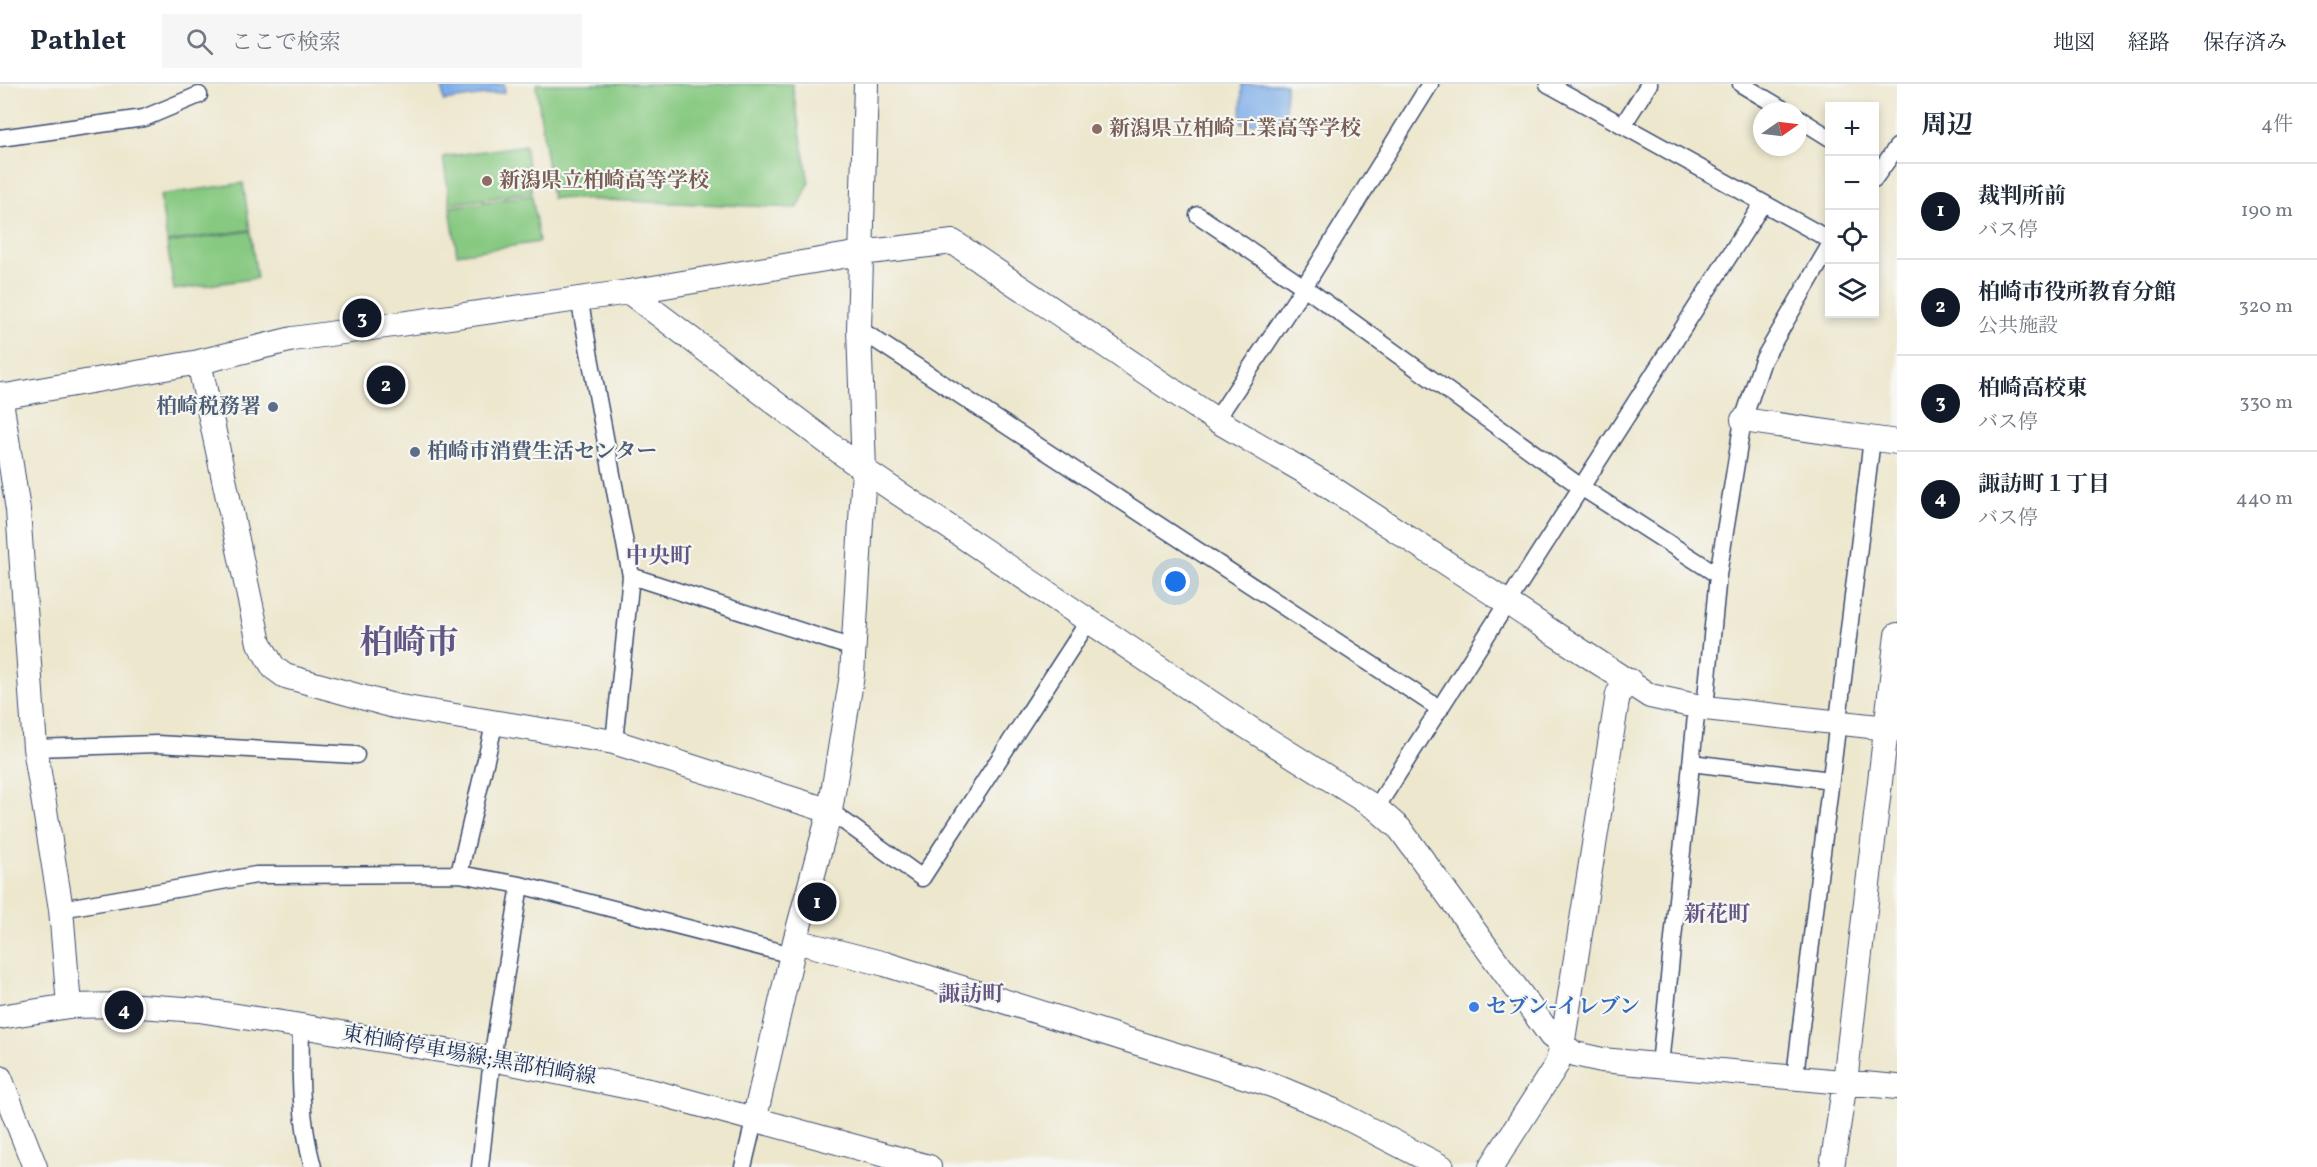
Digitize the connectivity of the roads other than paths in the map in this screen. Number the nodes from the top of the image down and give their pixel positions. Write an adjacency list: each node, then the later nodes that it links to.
1 (866, 84): 17 (street)
2 (1430, 84): 19 (street)
3 (1548, 84): 9 (street)
4 (1648, 84): 9 (street)
5 (1741, 84): 7 (street)
6 (199, 95): 11 (street)
7 (1771, 102)
8 (1807, 124): 10 (street)
9 (1623, 125): 14 (street)
10 (1825, 135)
11 (0, 138)
12 (1897, 147): 13 (street)
13 (1879, 169)
14 (1763, 203): 16 (street); 30 (street)
15 (1198, 214): 19 (street)
16 (1825, 237)
17 (861, 253): 20 (street); 22 (street); 25 (street)
18 (1825, 254): 26 (street)
19 (1304, 287): 25 (street); 30 (street)
20 (629, 292): 21 (street); 29 (street)
21 (579, 298): 23 (street); 32 (street)
22 (859, 328): 29 (street); 39 (street)
23 (199, 362): 24 (street); 40 (street)
24 (0, 396): 44 (street)
25 (1216, 420): 33 (street)
26 (1743, 420): 27 (street); 31 (street)
27 (1872, 439): 28 (street); 41 (street)
28 (1897, 442)
29 (864, 470): 34 (street); 36 (street)
30 (1581, 487): 31 (street); 33 (street)
31 (1719, 575): 38 (street)
32 (631, 576): 36 (street); 43 (street)
33 (1508, 602): 37 (street); 39 (street)
34 (1088, 622): 48 (street); 49 (street)
35 (1897, 635): 42 (street)
36 (853, 648): 49 (street)
37 (1630, 681): 38 (street); 57 (street)
38 (1701, 707): 41 (street); 46 (street)
39 (1440, 709): 48 (street)
40 (495, 721): 43 (street); 50 (street)
41 (1838, 725): 42 (street); 47 (street)
42 (1892, 729): 62 (street)
43 (615, 742): 49 (street)
44 (35, 748): 45 (street); 52 (street)
45 (356, 755)
46 (1691, 763): 47 (street); 59 (street)
47 (1831, 780): 60 (street)
48 (1376, 808): 57 (street)
49 (830, 811): 53 (street)
50 (459, 874): 51 (street); 52 (street)
51 (520, 885): 53 (street); 58 (street)
52 (61, 909): 54 (street)
53 (794, 948): 64 (street); 70 (street)
54 (69, 1006): 55 (street, 東柏崎停車場線;黒部柏崎線); 56 (street, 東柏崎停車場線;黒部柏崎線)
55 (0, 1017)
56 (301, 1026): 58 (street, 東柏崎停車場線;黒部柏崎線); 66 (street)
57 (1562, 1046): 59 (street); 71 (street)
58 (492, 1059): 64 (street, 東柏崎停車場線;黒部柏崎線); 67 (street)
59 (1660, 1065): 60 (street)
60 (1795, 1076): 62 (street)
61 (0, 1078): 65 (street)
62 (1845, 1082): 63 (street); 72 (street)
63 (1897, 1087)
64 (755, 1117): 68 (street); 69 (street, 東柏崎停車場線;黒部柏崎線)
65 (35, 1167)
66 (314, 1167)
67 (480, 1167)
68 (743, 1167)
69 (929, 1167)
70 (1442, 1167)
71 (1491, 1167)
72 (1832, 1167)

